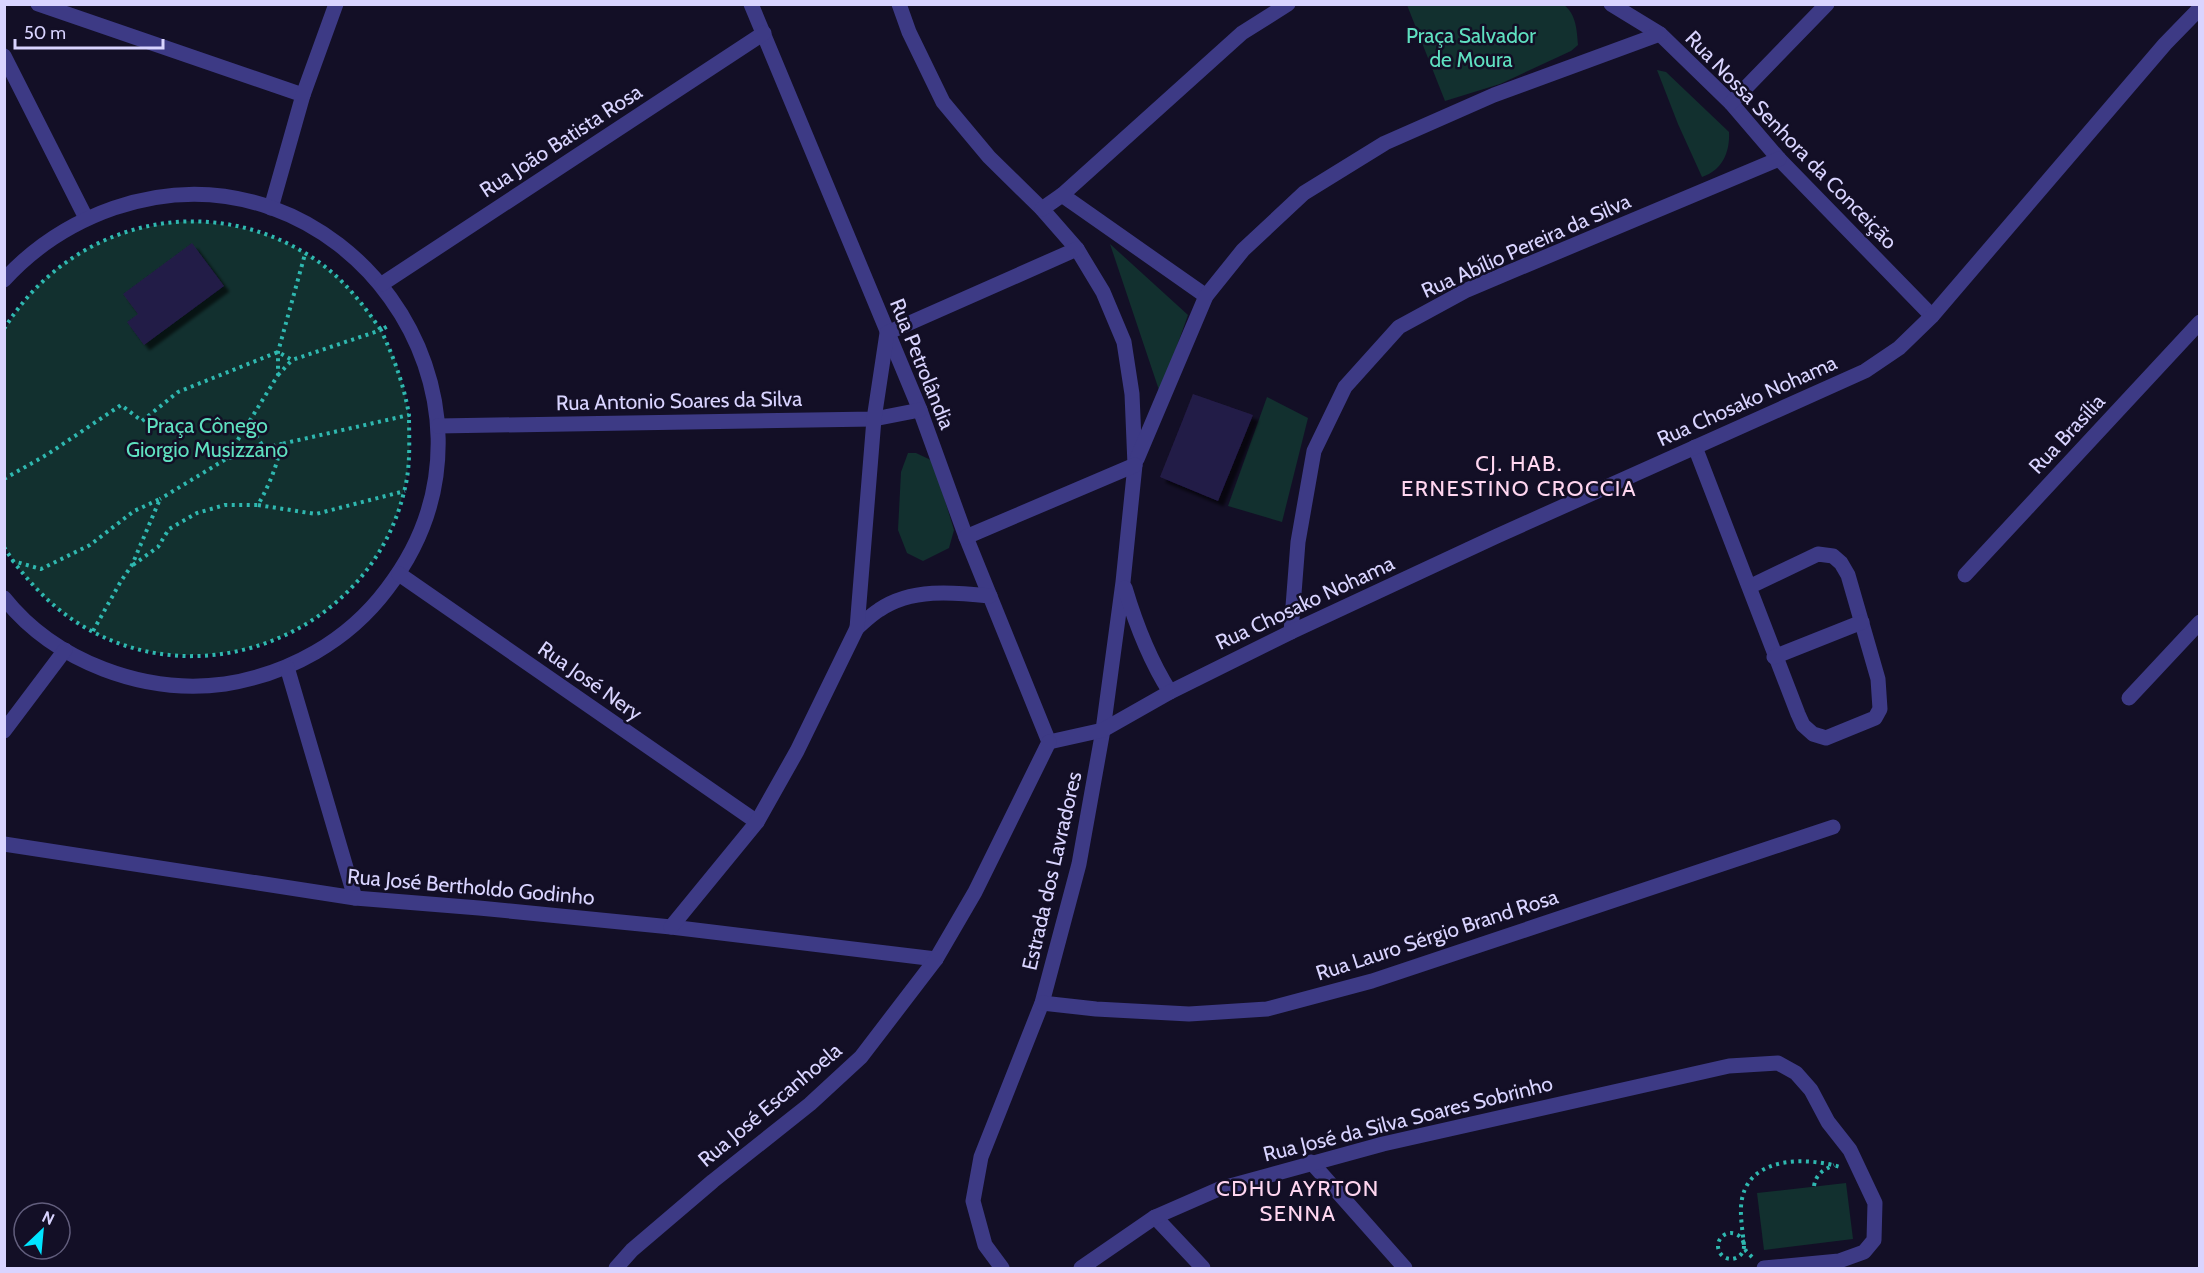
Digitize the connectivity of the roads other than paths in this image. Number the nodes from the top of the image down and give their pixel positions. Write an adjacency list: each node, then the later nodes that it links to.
1 (38, 4): 13 (street)
2 (336, 4): 13 (street)
3 (737, 4): 10 (street)
4 (751, 4): 10 (street, Rua Petrolândia)
5 (899, 4): 18 (street)
6 (1288, 4): 16 (street)
7 (1611, 4): 11 (street, Rua Nossa Senhora da Conceição)
8 (1827, 4): 14 (street)
9 (2199, 8): 24 (street, Rua Chosako Nohama)
10 (760, 26): 22 (street, Rua João Batista Rosa); 26 (street, Rua Petrolândia)
11 (1660, 34): 14 (street, Rua Nossa Senhora da Conceição); 23 (street)
12 (4, 56): 19 (street)
13 (303, 95): 17 (street)
14 (1731, 103): 15 (street, Rua Nossa Senhora da Conceição)
15 (1779, 159): 24 (street, Rua Nossa Senhora da Conceição); 42 (street, Rua Abílio Pereira da Silva)
16 (1062, 195): 18 (street); 23 (street)
17 (271, 208): 19 (street); 22 (street)
18 (1042, 208): 20 (street)
19 (86, 218): 21 (street)
20 (1077, 249): 26 (street); 31 (street)
21 (4, 280)
22 (382, 284): 29 (street)
23 (1206, 296): 31 (street)
24 (1932, 316): 30 (street, Rua Chosako Nohama)
25 (2199, 322): 34 (street, Rua Brasília)
26 (887, 333): 27 (street, Rua Petrolândia); 28 (street)
27 (920, 410): 28 (street, Rua Antonio Soares da Silva); 32 (street, Rua Petrolândia)
28 (874, 419): 29 (street, Rua Antonio Soares da Silva); 41 (street)
29 (438, 426): 33 (street)
30 (1695, 447): 36 (street); 42 (street, Rua Chosako Nohama)
31 (1135, 465): 32 (street); 35 (street, Estrada dos Lavradores)
32 (966, 537): 37 (street, Rua Petrolândia)
33 (399, 574): 45 (street); 51 (street, Rua José Nery)
34 (1965, 574)
35 (1123, 582): 46 (street); 48 (street, Estrada dos Lavradores)
36 (1749, 587): 39 (street); 44 (street)
37 (990, 596): 41 (street); 50 (street, Rua Petrolândia)
38 (4, 598): 43 (street)
39 (1862, 622): 44 (street); 44 (street)
40 (2199, 622): 47 (street)
41 (857, 628): 51 (street)
42 (1291, 632): 46 (street, Rua Chosako Nohama)
43 (65, 650): 45 (street); 49 (street)
44 (1774, 657)
45 (287, 667): 54 (street)
46 (1170, 692): 48 (street, Rua Chosako Nohama)
47 (2129, 698)
48 (1103, 730): 50 (street, Rua Chosako Nohama); 57 (street, Estrada dos Lavradores)
49 (4, 731)
50 (1049, 742): 56 (street, Rua José Escanhoela)
51 (757, 822): 55 (street)
52 (1833, 827): 57 (street, Rua Lauro Sérgio Brand Rosa)
53 (4, 844): 54 (street, Rua José Bertholdo Godinho)
54 (355, 898): 55 (street, Rua José Bertholdo Godinho)
55 (671, 927): 56 (street, Rua José Bertholdo Godinho)
56 (936, 959): 61 (street, Rua José Escanhoela)
57 (1042, 1003): 62 (street, Estrada dos Lavradores)
58 (1311, 1162): 59 (street, Rua José da Silva Soares Sobrinho); 60 (street, Rua José da Silva Soares Sobrinho); 65 (street)
59 (1155, 1217): 63 (street, Rua José da Silva Soares Sobrinho); 64 (street)
60 (1760, 1264)
61 (616, 1269)
62 (1002, 1269)
63 (1081, 1269)
64 (1203, 1269)
65 (1405, 1269)

